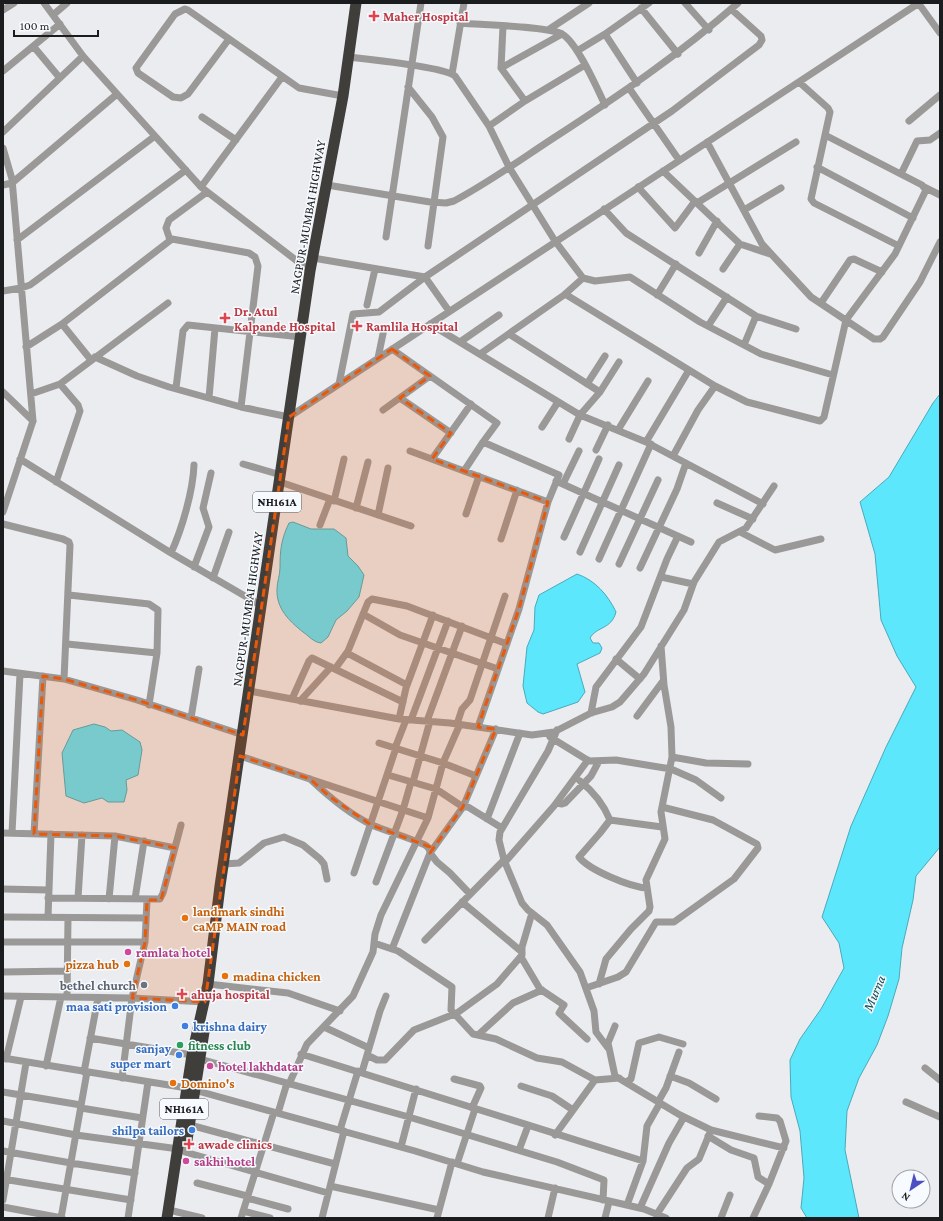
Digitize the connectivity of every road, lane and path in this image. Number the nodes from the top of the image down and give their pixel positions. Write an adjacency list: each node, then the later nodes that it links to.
1 (14, 3): 12 (street)
2 (44, 3): 15 (street)
3 (67, 3): 15 (street)
4 (356, 3): 29 (highway, NAGPUR-MUMBAI HIGHWAY / NH161A)
5 (421, 3): 30 (street)
6 (464, 3): 16 (street)
7 (589, 3): 19 (street)
8 (648, 3): 13 (street)
9 (685, 3): 20 (street)
10 (738, 3): 14 (street)
11 (919, 3): 21 (street); 37 (street)
12 (5, 7)
13 (641, 8): 23 (street); 27 (street)
14 (731, 9): 20 (street); 48 (street)
15 (53, 15): 17 (street)
16 (460, 23): 18 (street); 34 (street)
17 (60, 24): 25 (street); 28 (street)
18 (503, 26): 19 (street); 32 (street)
19 (548, 30): 22 (street)
20 (709, 30): 27 (street)
21 (940, 33)
22 (562, 34): 26 (street); 32 (street)
23 (605, 34): 26 (street); 38 (street)
24 (229, 39): 24 (street); 36 (street)
25 (34, 47): 33 (street); 35 (street)
26 (577, 51): 31 (street)
27 (678, 54): 38 (street)
28 (82, 56): 35 (street); 41 (street)
29 (348, 57): 30 (street); 43 (highway, NAGPUR-MUMBAI HIGHWAY / NH161A)
30 (412, 65): 34 (street); 39 (street)
31 (585, 65): 44 (street); 45 (street)
32 (501, 68): 44 (street)
33 (3, 71)
34 (452, 74): 49 (street)
35 (59, 77): 50 (street)
36 (282, 77): 43 (street); 54 (street)
37 (799, 82): 52 (street); 55 (street)
38 (638, 83): 40 (street)
39 (408, 88): 74 (street); 75 (street)
40 (629, 88): 45 (street); 48 (street)
41 (117, 94): 53 (street); 65 (street)
42 (940, 95): 47 (street)
43 (343, 96): 67 (highway, NAGPUR-MUMBAI HIGHWAY / NH161A)
44 (525, 101): 49 (street)
45 (605, 105): 59 (street)
46 (202, 116): 54 (street)
47 (909, 121)
48 (653, 124): 58 (street); 77 (street)
49 (489, 126): 59 (street)
50 (3, 132)
51 (940, 132): 63 (street)
52 (825, 135): 60 (street); 63 (street)
53 (155, 136): 61 (street); 83 (street)
54 (236, 140): 69 (street)
55 (707, 142): 58 (street); 64 (street)
56 (796, 142): 64 (street)
57 (3, 148): 65 (street)
58 (679, 160): 62 (street)
59 (509, 167): 75 (street); 77 (street)
60 (817, 167): 80 (street); 89 (street)
61 (186, 170): 69 (street); 100 (street)
62 (663, 171): 70 (street); 76 (street)
63 (901, 174): 68 (street)
64 (729, 182): 76 (street); 79 (street)
65 (12, 183): 66 (street); 83 (street)
66 (3, 185)
67 (327, 185): 74 (street); 92 (highway, NAGPUR-MUMBAI HIGHWAY / NH161A)
68 (924, 186): 73 (street); 80 (street)
69 (201, 187): 72 (street)
70 (638, 187): 76 (street); 78 (street)
71 (782, 188): 79 (street)
72 (207, 192): 84 (street); 96 (street)
73 (940, 195)
74 (391, 196): 75 (street); 82 (street)
75 (433, 202): 88 (street)
76 (696, 202): 81 (street)
77 (532, 204): 85 (street); 98 (street)
78 (604, 209): 85 (street); 93 (street)
79 (744, 210): 91 (street)
80 (913, 218): 89 (street)
81 (716, 222): 87 (street); 90 (street)
82 (386, 237)
83 (17, 240): 100 (street)
84 (170, 240): 112 (street); 118 (street)
85 (555, 241): 99 (street); 108 (street)
86 (940, 242): 111 (street)
87 (740, 244): 91 (street); 95 (street)
88 (428, 246)
89 (899, 246): 97 (street)
90 (699, 253)
91 (772, 254): 106 (street)
92 (313, 258): 94 (street); 96 (highway, NAGPUR-MUMBAI HIGHWAY / NH161A)
93 (676, 264): 103 (street); 104 (street)
94 (375, 269): 98 (street); 107 (street)
95 (723, 269)
96 (310, 271): 120 (highway, NAGPUR-MUMBAI HIGHWAY / NH161A)
97 (882, 272): 106 (street); 111 (street)
98 (425, 277): 108 (street); 135 (street)
99 (583, 278): 102 (street); 103 (street)
100 (21, 288): 101 (street); 123 (street)
101 (3, 291)
102 (565, 294): 119 (street); 130 (street)
103 (657, 295): 114 (street)
104 (726, 297): 110 (street); 114 (street)
105 (168, 302): 128 (street)
106 (821, 303): 111 (street)
107 (367, 305)
108 (449, 311): 113 (street)
109 (499, 315): 121 (street)
110 (756, 316): 117 (street); 122 (street)
111 (846, 320): 131 (street)
112 (62, 324): 123 (street); 128 (street)
113 (430, 324): 121 (street); 124 (street)
114 (708, 326): 122 (street)
115 (215, 328): 118 (street); 138 (street); 142 (street)
116 (384, 329): 127 (street)
117 (796, 329)
118 (249, 331): 120 (street); 146 (street)
119 (509, 334): 125 (street); 136 (street)
120 (301, 337): 149 (highway, NAGPUR-MUMBAI HIGHWAY / NH161A)
121 (460, 342): 125 (street)
122 (744, 345): 131 (street)
123 (26, 347): 141 (street)
124 (392, 349): 127 (street); 132 (street)
125 (480, 354): 144 (street)
126 (604, 356): 136 (street)
127 (378, 358): 135 (street)
128 (93, 359): 134 (street); 138 (street)
129 (619, 362): 140 (street)
130 (689, 370): 137 (street); 157 (street)
131 (833, 375): 137 (street)
132 (430, 376): 143 (street); 145 (street)
133 (648, 381): 153 (street)
134 (60, 384): 141 (street); 177 (street)
135 (339, 384): 149 (street)
136 (587, 384): 140 (street)
137 (715, 386): 161 (street)
138 (176, 388): 142 (street)
139 (3, 392): 150 (street)
140 (600, 392): 148 (street)
141 (30, 394): 150 (street)
142 (209, 398): 146 (street)
143 (400, 398): 147 (street); 154 (street)
144 (558, 402): 148 (street); 152 (street)
145 (471, 404): 154 (street); 156 (street)
146 (241, 408): 149 (street)
147 (383, 410)
148 (580, 415): 151 (street); 155 (street)
149 (289, 416): 175 (highway, NAGPUR-MUMBAI HIGHWAY / NH161A)
150 (33, 421): 162 (street)
151 (608, 426): 153 (street); 158 (street)
152 (542, 427)
153 (618, 430): 157 (street)
154 (451, 433): 164 (street)
155 (569, 439)
156 (483, 442): 172 (street); 178 (street)
157 (649, 443): 161 (street); 189 (street)
158 (596, 450)
159 (410, 451): 164 (street)
160 (579, 451): 178 (street)
161 (673, 456): 167 (street)
162 (20, 459): 177 (street); 182 (street)
163 (344, 459): 183 (street)
164 (432, 459): 172 (street)
165 (600, 459): 181 (street)
166 (368, 462): 188 (street)
167 (686, 462): 187 (street); 198 (street)
168 (243, 464): 175 (street)
169 (194, 465): 207 (street)
170 (619, 465): 185 (street)
171 (388, 468): 192 (street)
172 (464, 470): 174 (street)
173 (211, 473): 210 (street)
174 (479, 476): 180 (street); 191 (street)
175 (280, 479): 183 (street); 217 (highway, NAGPUR-MUMBAI HIGHWAY / NH161A)
176 (658, 480): 193 (street)
177 (56, 482): 207 (street)
178 (560, 482): 181 (street); 184 (street)
179 (774, 486): 187 (street)
180 (517, 490): 184 (street); 203 (street)
181 (584, 493): 185 (street); 202 (street)
182 (6, 498): 190 (street)
183 (332, 500): 188 (street); 196 (street)
184 (548, 502): 225 (street)
185 (602, 502): 189 (street); 206 (street)
186 (717, 503): 194 (street)
187 (763, 504): 194 (street)
188 (356, 508): 192 (street)
189 (620, 510): 193 (street); 208 (street)
190 (3, 512)
191 (466, 514)
192 (378, 515): 197 (street)
193 (640, 518): 198 (street); 209 (street)
194 (753, 519): 200 (street)
195 (3, 524): 215 (street)
196 (320, 525)
197 (411, 526)
198 (659, 527): 201 (street); 211 (street)
199 (229, 532): 213 (street)
200 (740, 532): 204 (street); 214 (street)
201 (678, 536): 205 (street); 212 (street)
202 (564, 537)
203 (501, 538)
204 (821, 539)
205 (691, 542)
206 (580, 552)
207 (171, 553): 210 (street)
208 (599, 559)
209 (619, 564)
210 (194, 567): 213 (street)
211 (640, 568)
212 (661, 577): 214 (street); 231 (street)
213 (213, 578): 217 (street)
214 (693, 584): 226 (street)
215 (69, 595): 224 (street); 228 (street)
216 (505, 596): 222 (street)
217 (262, 606): 243 (highway, NAGPUR-MUMBAI HIGHWAY / NH161A)
218 (363, 614): 219 (street); 223 (street); 229 (street)
219 (432, 616): 220 (street); 223 (street)
220 (448, 621): 221 (street); 227 (street)
221 (462, 626): 222 (street); 230 (street)
222 (491, 637): 225 (street); 232 (street)
223 (422, 643): 227 (street); 242 (street)
224 (67, 644): 228 (street); 239 (street)
225 (507, 644): 235 (street)
226 (661, 646): 240 (street); 241 (street)
227 (437, 648): 230 (street); 251 (street)
228 (157, 653): 247 (street)
229 (347, 653): 233 (street); 242 (street)
230 (452, 654): 232 (street); 252 (street)
231 (616, 659): 240 (street); 248 (street)
232 (482, 665): 235 (street); 253 (street)
233 (333, 668): 244 (street); 245 (street); 246 (street)
234 (198, 669): 250 (street)
235 (498, 669): 254 (street)
236 (3, 671): 237 (street)
237 (20, 674): 238 (street); 292 (street)
238 (43, 676): 239 (street); 294 (street)
239 (64, 679): 247 (street)
240 (640, 679): 248 (street)
241 (663, 681): 249 (street); 265 (street)
242 (407, 685): 246 (street)
243 (249, 691): 244 (street); 259 (highway, NAGPUR-MUMBAI HIGHWAY / NH161A)
244 (292, 699): 245 (street)
245 (300, 701): 251 (street)
246 (403, 702): 251 (street)
247 (149, 705): 250 (street)
248 (591, 713): 256 (street)
249 (637, 716)
250 (191, 718): 259 (street)
251 (406, 720): 252 (street); 262 (street)
252 (428, 721): 253 (street); 263 (street)
253 (459, 724): 254 (street); 268 (street)
254 (478, 727): 255 (street)
255 (496, 729): 257 (street); 272 (street)
256 (557, 730): 258 (street); 260 (street)
257 (520, 733): 258 (street); 285 (street)
258 (544, 734): 260 (street)
259 (243, 735): 264 (highway, NAGPUR-MUMBAI HIGHWAY / NH161A)
260 (553, 740): 266 (street); 290 (street)
261 (379, 742): 262 (street)
262 (396, 748): 263 (street); 271 (street)
263 (419, 755): 268 (street); 275 (street)
264 (240, 756): 274 (street); 303 (highway, NAGPUR-MUMBAI HIGHWAY / NH161A)
265 (672, 757): 269 (street); 270 (street)
266 (588, 760): 267 (street); 273 (street)
267 (599, 761): 270 (street); 276 (street)
268 (443, 763): 272 (street); 277 (street)
269 (748, 764)
270 (671, 769): 278 (street); 282 (street)
271 (388, 775): 275 (street); 279 (street)
272 (476, 776): 281 (street)
273 (576, 777): 276 (street); 280 (street)
274 (310, 780): 279 (street); 288 (street)
275 (412, 782): 277 (street); 283 (street)
276 (583, 784): 280 (street); 286 (street)
277 (436, 789): 281 (street); 284 (street)
278 (721, 798)
279 (379, 802): 283 (street); 288 (street)
280 (557, 803): 302 (street)
281 (463, 807): 285 (street); 301 (street)
282 (662, 807): 289 (street); 332 (street)
283 (403, 810): 284 (street); 293 (street)
284 (428, 818): 299 (street)
285 (488, 819): 290 (street)
286 (610, 820): 289 (street); 307 (street)
287 (180, 825): 300 (street)
288 (371, 825): 293 (street); 304 (street)
289 (662, 827): 307 (street)
290 (502, 828): 302 (street)
291 (3, 833): 292 (street)
292 (12, 833): 294 (street)
293 (395, 833): 299 (street); 306 (street)
294 (34, 834): 295 (street)
295 (51, 834): 296 (street); 309 (street)
296 (82, 835): 297 (street); 312 (street)
297 (115, 836): 298 (street); 313 (street)
298 (144, 841): 300 (street); 314 (street)
299 (417, 842): 301 (street); 326 (street)
300 (175, 848): 315 (street)
301 (430, 853): 310 (street); 327 (street)
302 (504, 861): 310 (street); 317 (street)
303 (224, 864): 305 (street); 331 (highway, NAGPUR-MUMBAI HIGHWAY / NH161A)
304 (354, 873)
305 (327, 879)
306 (376, 882)
307 (647, 888): 332 (street)
308 (3, 889): 309 (street)
309 (48, 890): 311 (street)
310 (470, 894): 316 (street)
311 (48, 898): 312 (street); 319 (street)
312 (78, 898): 313 (street)
313 (109, 899): 314 (street)
314 (134, 899): 315 (street)
315 (147, 900): 321 (street)
316 (462, 902): 322 (street); 328 (street)
317 (532, 913): 328 (street); 333 (street)
318 (3, 917): 319 (street)
319 (48, 917): 320 (street)
320 (68, 918): 321 (street); 324 (street)
321 (146, 918): 325 (street)
322 (425, 940)
323 (3, 942): 324 (street)
324 (68, 942): 325 (street); 329 (street)
325 (145, 942): 340 (street)
326 (374, 943): 327 (street); 342 (street)
327 (392, 949): 343 (street)
328 (522, 955): 334 (street); 343 (street)
329 (67, 970): 330 (street); 338 (street)
330 (3, 972)
331 (208, 984): 341 (highway, NAGPUR-MUMBAI HIGHWAY / NH161A); 342 (street)
332 (599, 984): 333 (street)
333 (586, 988): 351 (street)
334 (542, 990): 346 (street); 348 (street)
335 (3, 996): 337 (street)
336 (386, 996): 352 (street)
337 (21, 997): 338 (street); 356 (street)
338 (64, 997): 339 (street); 358 (street)
339 (98, 998): 340 (street); 347 (street)
340 (132, 998): 341 (street); 349 (street)
341 (205, 1002): 355 (highway, NH161A)
342 (340, 1011): 345 (street)
343 (454, 1015): 346 (street); 352 (street)
344 (615, 1026): 351 (street)
345 (324, 1027): 352 (street); 354 (street)
346 (478, 1035): 366 (street)
347 (90, 1038): 349 (street); 361 (street)
348 (587, 1039)
349 (126, 1043): 355 (street); 363 (street)
350 (683, 1044): 369 (street)
351 (608, 1048): 364 (street)
352 (368, 1052): 360 (street)
353 (679, 1052): 362 (street)
354 (301, 1054): 360 (street); 370 (street)
355 (196, 1057): 370 (street); 372 (highway, NH161A)
356 (5, 1059): 357 (street)
357 (26, 1063): 358 (street); 375 (street)
358 (46, 1066): 361 (street)
359 (925, 1068): 367 (street)
360 (360, 1071): 373 (street); 377 (street)
361 (85, 1072): 363 (street); 380 (street)
362 (670, 1076): 376 (street); 378 (street)
363 (122, 1078): 368 (street)
364 (619, 1078): 366 (street); 369 (street)
365 (454, 1079): 381 (street)
366 (594, 1080): 382 (street)
367 (940, 1080)
368 (148, 1082): 372 (street); 388 (street)
369 (626, 1082): 378 (street)
370 (288, 1084): 377 (street); 383 (street)
371 (521, 1086): 382 (street)
372 (191, 1089): 383 (street); 391 (highway, NH161A); 402 (highway, NH161A)
373 (416, 1089): 381 (street); 384 (street)
374 (3, 1092): 375 (street)
375 (21, 1095): 380 (street); 390 (street)
376 (716, 1099)
377 (349, 1101): 384 (street); 393 (street)
378 (659, 1102): 386 (street); 406 (street)
379 (906, 1102): 387 (street)
380 (81, 1107): 388 (street); 395 (street)
381 (473, 1108): 392 (street); 396 (street)
382 (573, 1110): 397 (street)
383 (276, 1113): 393 (street); 398 (street)
384 (409, 1116): 396 (street); 400 (street)
385 (758, 1116): 401 (street)
386 (684, 1117): 394 (street); 425 (street)
387 (940, 1117)
388 (142, 1118): 399 (street)
389 (3, 1121): 390 (street)
390 (16, 1123): 395 (street); 405 (street)
391 (190, 1124): 398 (street); 402 (highway, NH161A)
392 (528, 1126): 397 (street); 403 (street)
393 (342, 1131): 400 (street); 409 (street)
394 (710, 1133): 401 (street); 414 (street); 429 (street)
395 (76, 1135): 399 (street); 407 (street)
396 (466, 1135): 403 (street); 408 (street)
397 (555, 1135): 406 (street)
398 (264, 1143): 409 (street); 410 (street)
399 (139, 1144): 402 (street); 411 (street)
400 (401, 1147): 408 (street)
401 (784, 1148): 414 (street)
402 (183, 1150): 410 (street); 427 (highway, NH161A)
403 (519, 1150): 422 (street)
404 (3, 1151): 405 (street)
405 (11, 1152): 407 (street); 412 (street)
406 (643, 1161): 423 (street)
407 (71, 1163): 411 (street); 417 (street)
408 (455, 1163): 415 (street); 428 (street)
409 (335, 1164): 416 (street)
410 (255, 1172): 416 (street); 419 (street)
411 (135, 1173): 421 (street)
412 (5, 1179): 417 (street); 420 (street)
413 (197, 1183): 419 (street)
414 (769, 1184): 440 (street)
415 (555, 1188): 422 (street); 436 (street)
416 (329, 1189): 428 (street); 435 (street)
417 (66, 1190): 421 (street); 431 (street)
418 (730, 1195): 439 (street)
419 (247, 1197): 426 (street); 430 (street)
420 (3, 1200)
421 (131, 1200): 432 (street)
422 (606, 1201): 423 (street); 437 (street)
423 (627, 1205): 425 (street)
424 (3, 1206): 431 (street)
425 (640, 1208): 429 (street)
426 (288, 1209)
427 (171, 1214): 433 (street)
428 (438, 1214)
429 (657, 1214): 438 (street)
430 (242, 1215): 434 (street)
431 (62, 1218)
432 (128, 1218)
433 (202, 1218)
434 (270, 1218)
435 (322, 1218)
436 (548, 1218)
437 (605, 1218)
438 (666, 1218)
439 (721, 1218)
440 (753, 1218)

